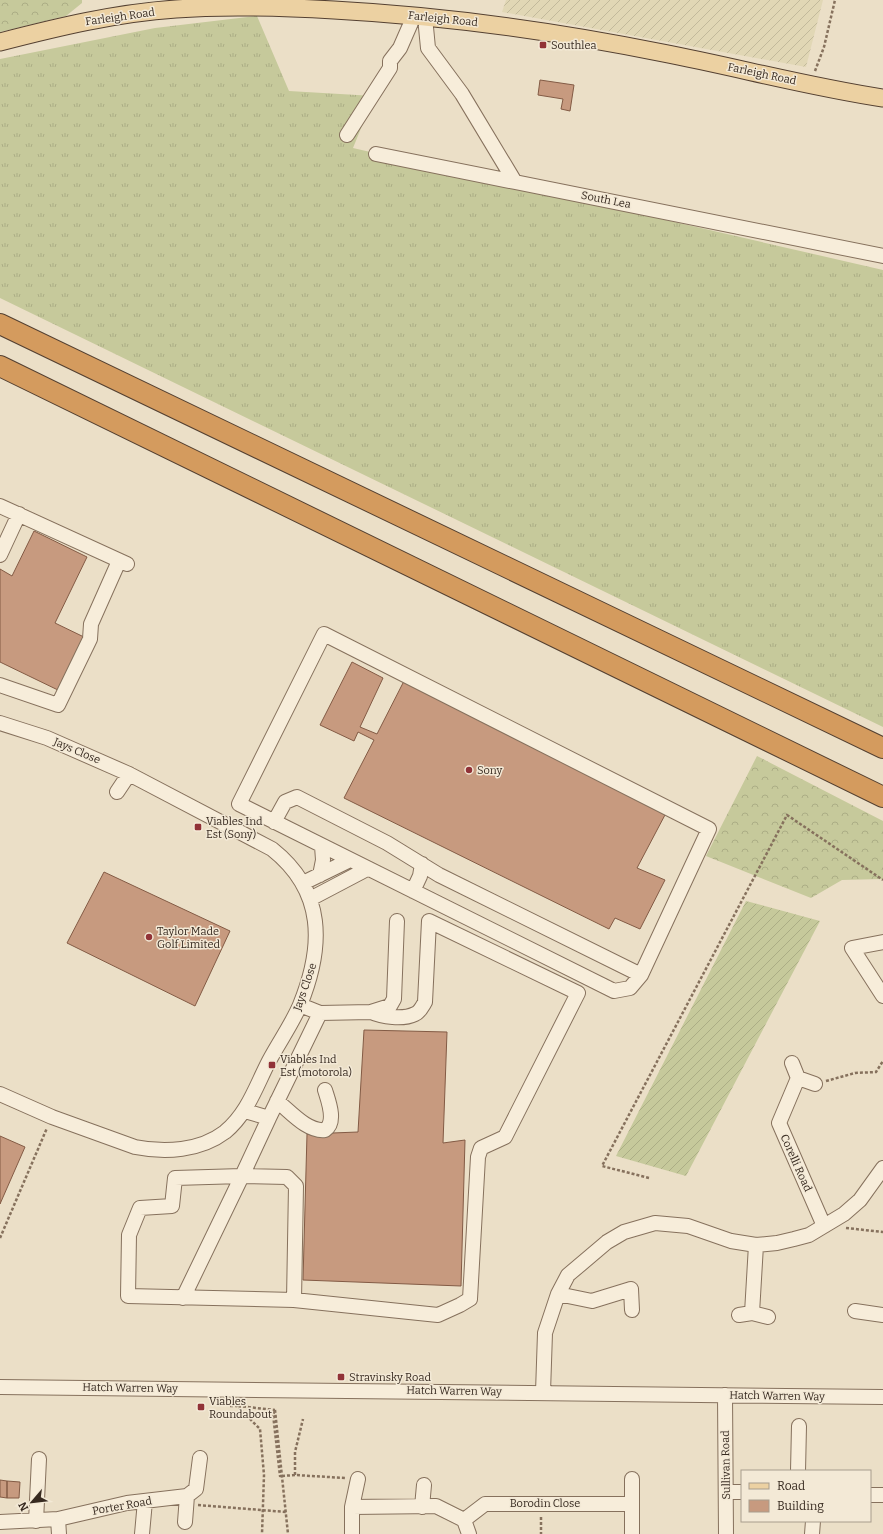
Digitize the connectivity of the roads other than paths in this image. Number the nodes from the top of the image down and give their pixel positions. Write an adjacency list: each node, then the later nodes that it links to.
1 (419, 16): 2 (main road, Farleigh Road); 3 (main road, Farleigh Road); 4 (street); 6 (street)
2 (0, 42)
3 (883, 98)
4 (347, 135)
5 (376, 154): 6 (street, South Lea)
6 (515, 182): 7 (street, South Lea)
7 (883, 256)
8 (0, 324): 15 (highway)
9 (0, 366): 18 (highway)
10 (0, 506): 11 (street)
11 (19, 514): 12 (street); 13 (street)
12 (0, 555)
13 (0, 685)
14 (0, 723): 16 (street, Jays Close)
15 (883, 748)
16 (129, 774): 17 (street); 25 (street, Jays Close)
17 (117, 792)
18 (883, 797)
19 (274, 822): 20 (street); 22 (street); 30 (street)
20 (322, 846): 21 (street); 24 (street)
21 (350, 860): 23 (street); 24 (street)
22 (422, 864): 26 (street); 30 (street)
23 (367, 869): 26 (street); 27 (street)
24 (320, 875): 25 (street)
25 (303, 883): 27 (street, Jays Close)
26 (412, 891): 30 (street)
27 (310, 899): 32 (street, Jays Close)
28 (397, 921): 33 (street)
29 (883, 942): 31 (street)
30 (641, 975)
31 (883, 996)
32 (300, 1005): 34 (street); 41 (street, Jays Close)
33 (370, 1012): 34 (street); 49 (street)
34 (320, 1013): 40 (street)
35 (792, 1063): 36 (street)
36 (798, 1078): 37 (street); 45 (street, Corelli Road)
37 (815, 1084)
38 (325, 1090): 40 (street)
39 (0, 1094): 41 (street, Jays Close)
40 (277, 1101): 42 (street)
41 (245, 1111): 42 (street)
42 (268, 1118): 44 (street)
43 (883, 1168): 45 (street)
44 (244, 1173): 48 (street); 48 (street); 49 (street)
45 (824, 1226): 46 (street)
46 (756, 1245): 47 (street); 53 (street)
47 (558, 1294): 50 (street); 55 (street)
48 (183, 1298): 49 (street)
49 (294, 1300)
50 (632, 1310)
51 (855, 1311): 52 (street)
52 (883, 1315)
53 (768, 1316)
54 (0, 1387): 55 (street, Hatch Warren Way)
55 (543, 1392): 56 (street, Hatch Warren Way)
56 (724, 1395): 57 (street, Hatch Warren Way); 65 (street, Sullivan Road)
57 (883, 1397)
58 (799, 1426): 61 (street)
59 (200, 1458): 69 (street)
60 (39, 1459): 76 (street)
61 (798, 1470)
62 (358, 1479): 73 (street)
63 (632, 1479): 71 (street)
64 (424, 1485): 72 (street)
65 (726, 1492): 66 (street); 85 (street, Sullivan Road)
66 (741, 1492)
67 (871, 1495): 68 (street)
68 (883, 1495)
69 (187, 1500): 70 (street, Porter Road); 78 (street)
70 (145, 1501): 74 (street, Porter Road); 81 (street)
71 (632, 1504): 75 (street, Borodin Close); 84 (street)
72 (422, 1506): 73 (street); 75 (street)
73 (352, 1507): 82 (street)
74 (58, 1519): 76 (street, Porter Road); 80 (street)
75 (464, 1520): 83 (street)
76 (36, 1521): 77 (street, Porter Road)
77 (0, 1522)
78 (185, 1522)
79 (813, 1522): 86 (street)
80 (59, 1534)
81 (142, 1534)
82 (352, 1534)
83 (469, 1534)
84 (632, 1534)
85 (726, 1534)
86 (812, 1534)

